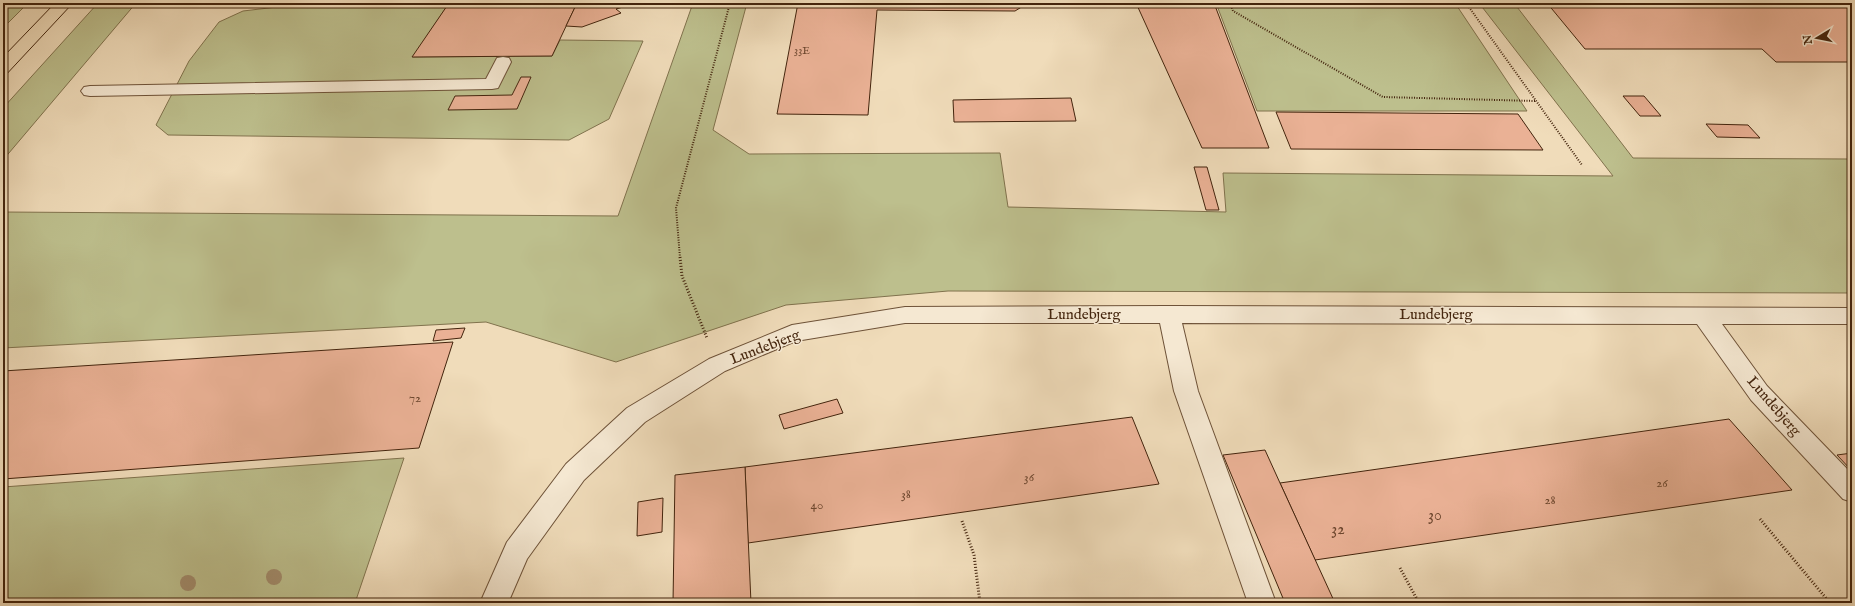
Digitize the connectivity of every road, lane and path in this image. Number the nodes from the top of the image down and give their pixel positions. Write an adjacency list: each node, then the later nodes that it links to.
1 (730, 3): 11 (path)
2 (1230, 3): 6 (path)
3 (1466, 3): 6 (path)
4 (502, 62): 5 (street)
5 (90, 91)
6 (1536, 101): 7 (path)
7 (1582, 165)
8 (1169, 314): 9 (street, Lundebjerg); 11 (street, Lundebjerg); 18 (street)
9 (1703, 315): 10 (street, Lundebjerg); 12 (street, Lundebjerg)
10 (1852, 316)
11 (718, 364): 16 (street, Lundebjerg)
12 (1852, 491)
13 (1760, 519): 20 (path)
14 (962, 521): 17 (path)
15 (1400, 568): 19 (path)
16 (494, 603)
17 (980, 603)
18 (1262, 603)
19 (1419, 603)
20 (1830, 603)

